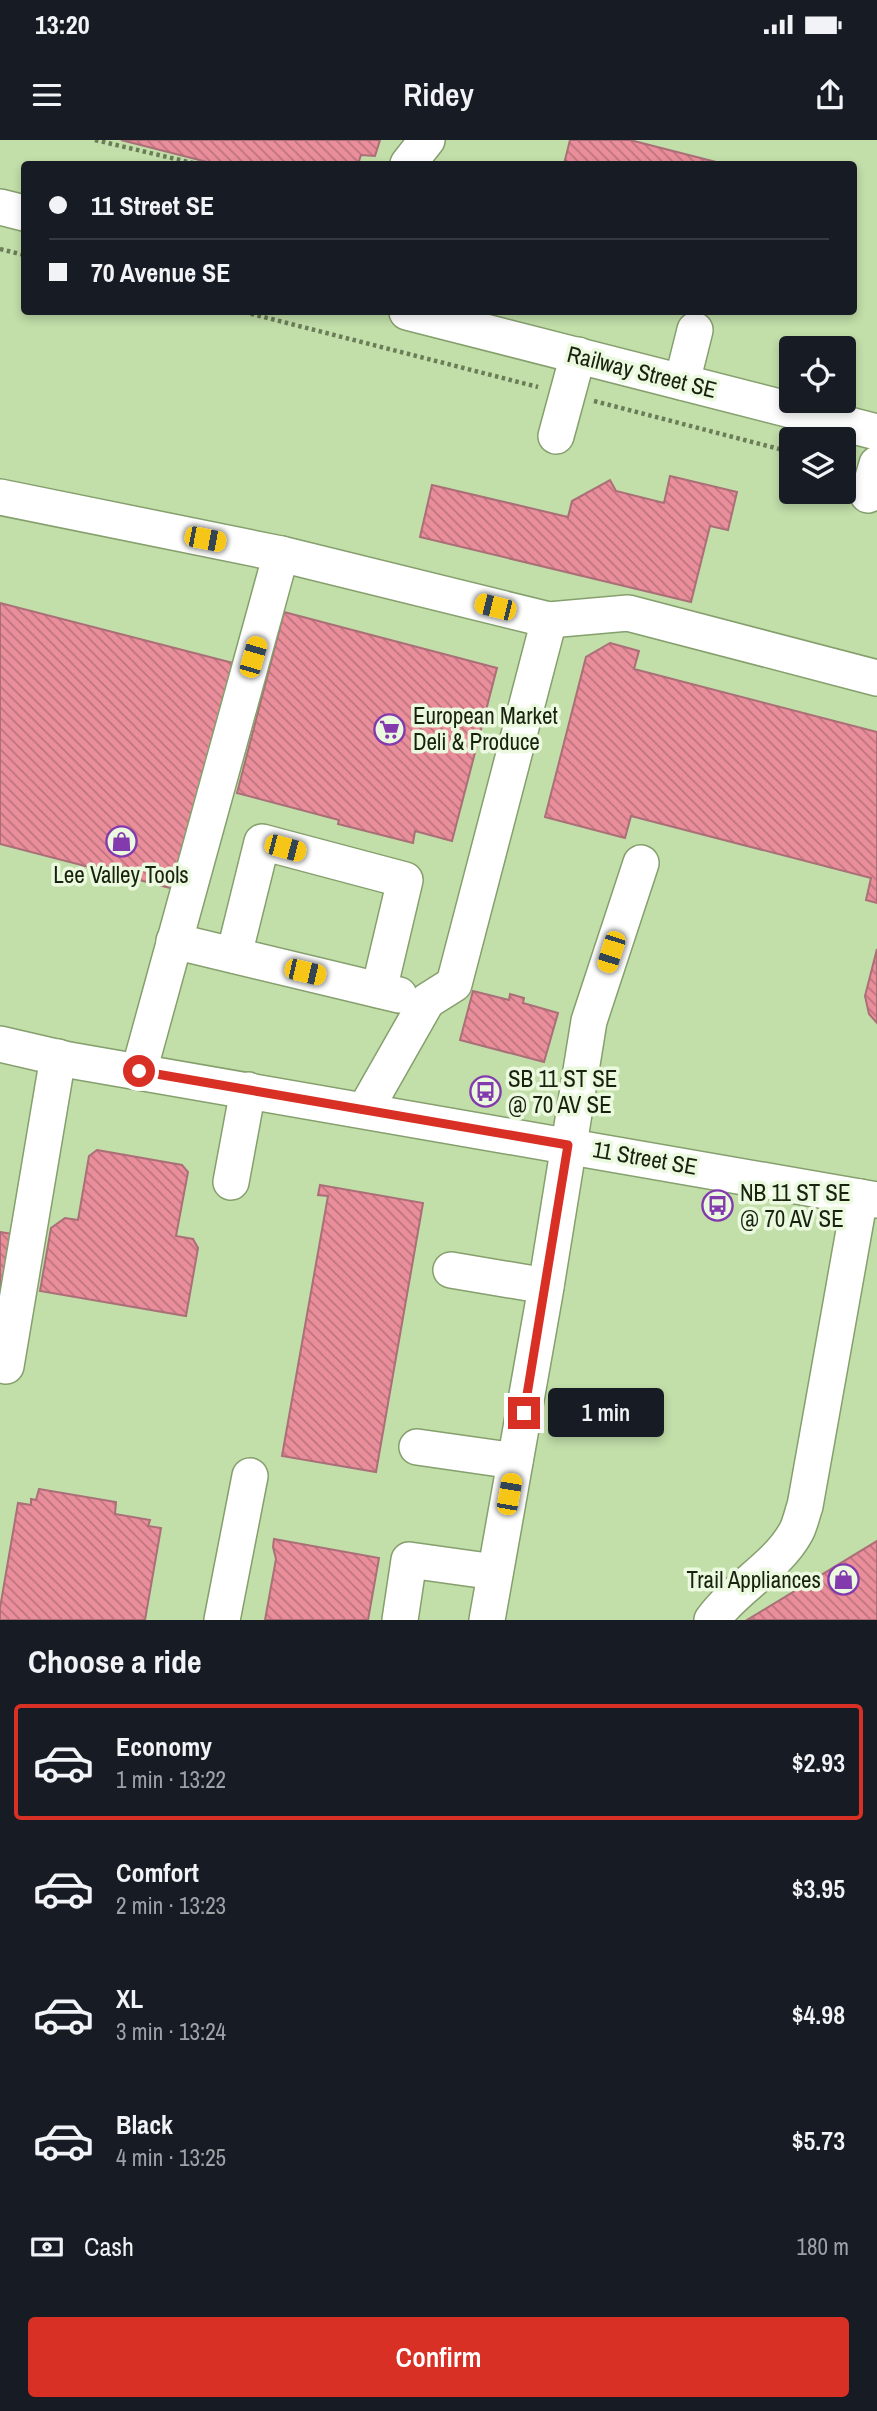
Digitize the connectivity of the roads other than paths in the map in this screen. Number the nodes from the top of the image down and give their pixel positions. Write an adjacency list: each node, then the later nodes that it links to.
1 (426, 140): 2 (street)
2 (410, 161)
3 (0, 207): 4 (street)
4 (21, 213)
5 (433, 315): 6 (street, Railway Street SE)
6 (486, 321): 8 (street, Railway Street SE)
7 (695, 330): 9 (street)
8 (578, 355): 9 (street, Railway Street SE); 11 (street)
9 (682, 382): 10 (street, Railway Street SE)
10 (877, 432)
11 (556, 436)
12 (0, 497): 13 (street)
13 (281, 554): 14 (street); 17 (street)
14 (549, 620): 15 (street); 20 (street)
15 (877, 678)
16 (641, 863): 26 (street)
17 (174, 941): 18 (street); 23 (street)
18 (234, 955): 19 (street); 19 (street)
19 (379, 990): 20 (street)
20 (426, 1001): 25 (street)
21 (0, 1044): 22 (street, 11 Street SE)
22 (58, 1057): 23 (street, 11 Street SE); 31 (street)
23 (139, 1071): 24 (street, 11 Street SE)
24 (248, 1090): 25 (street, 11 Street SE); 27 (street)
25 (365, 1110): 26 (street, 11 Street SE)
26 (568, 1145): 28 (street, 11 Street SE); 30 (street)
27 (231, 1182)
28 (868, 1198): 39 (street)
29 (450, 1270): 30 (street)
30 (546, 1286): 33 (street)
31 (6, 1366)
32 (416, 1447): 33 (street)
33 (515, 1461): 35 (street)
34 (250, 1476): 36 (street)
35 (495, 1572): 37 (street); 38 (street)
36 (222, 1620)
37 (400, 1620)
38 (487, 1620)
39 (712, 1620)

